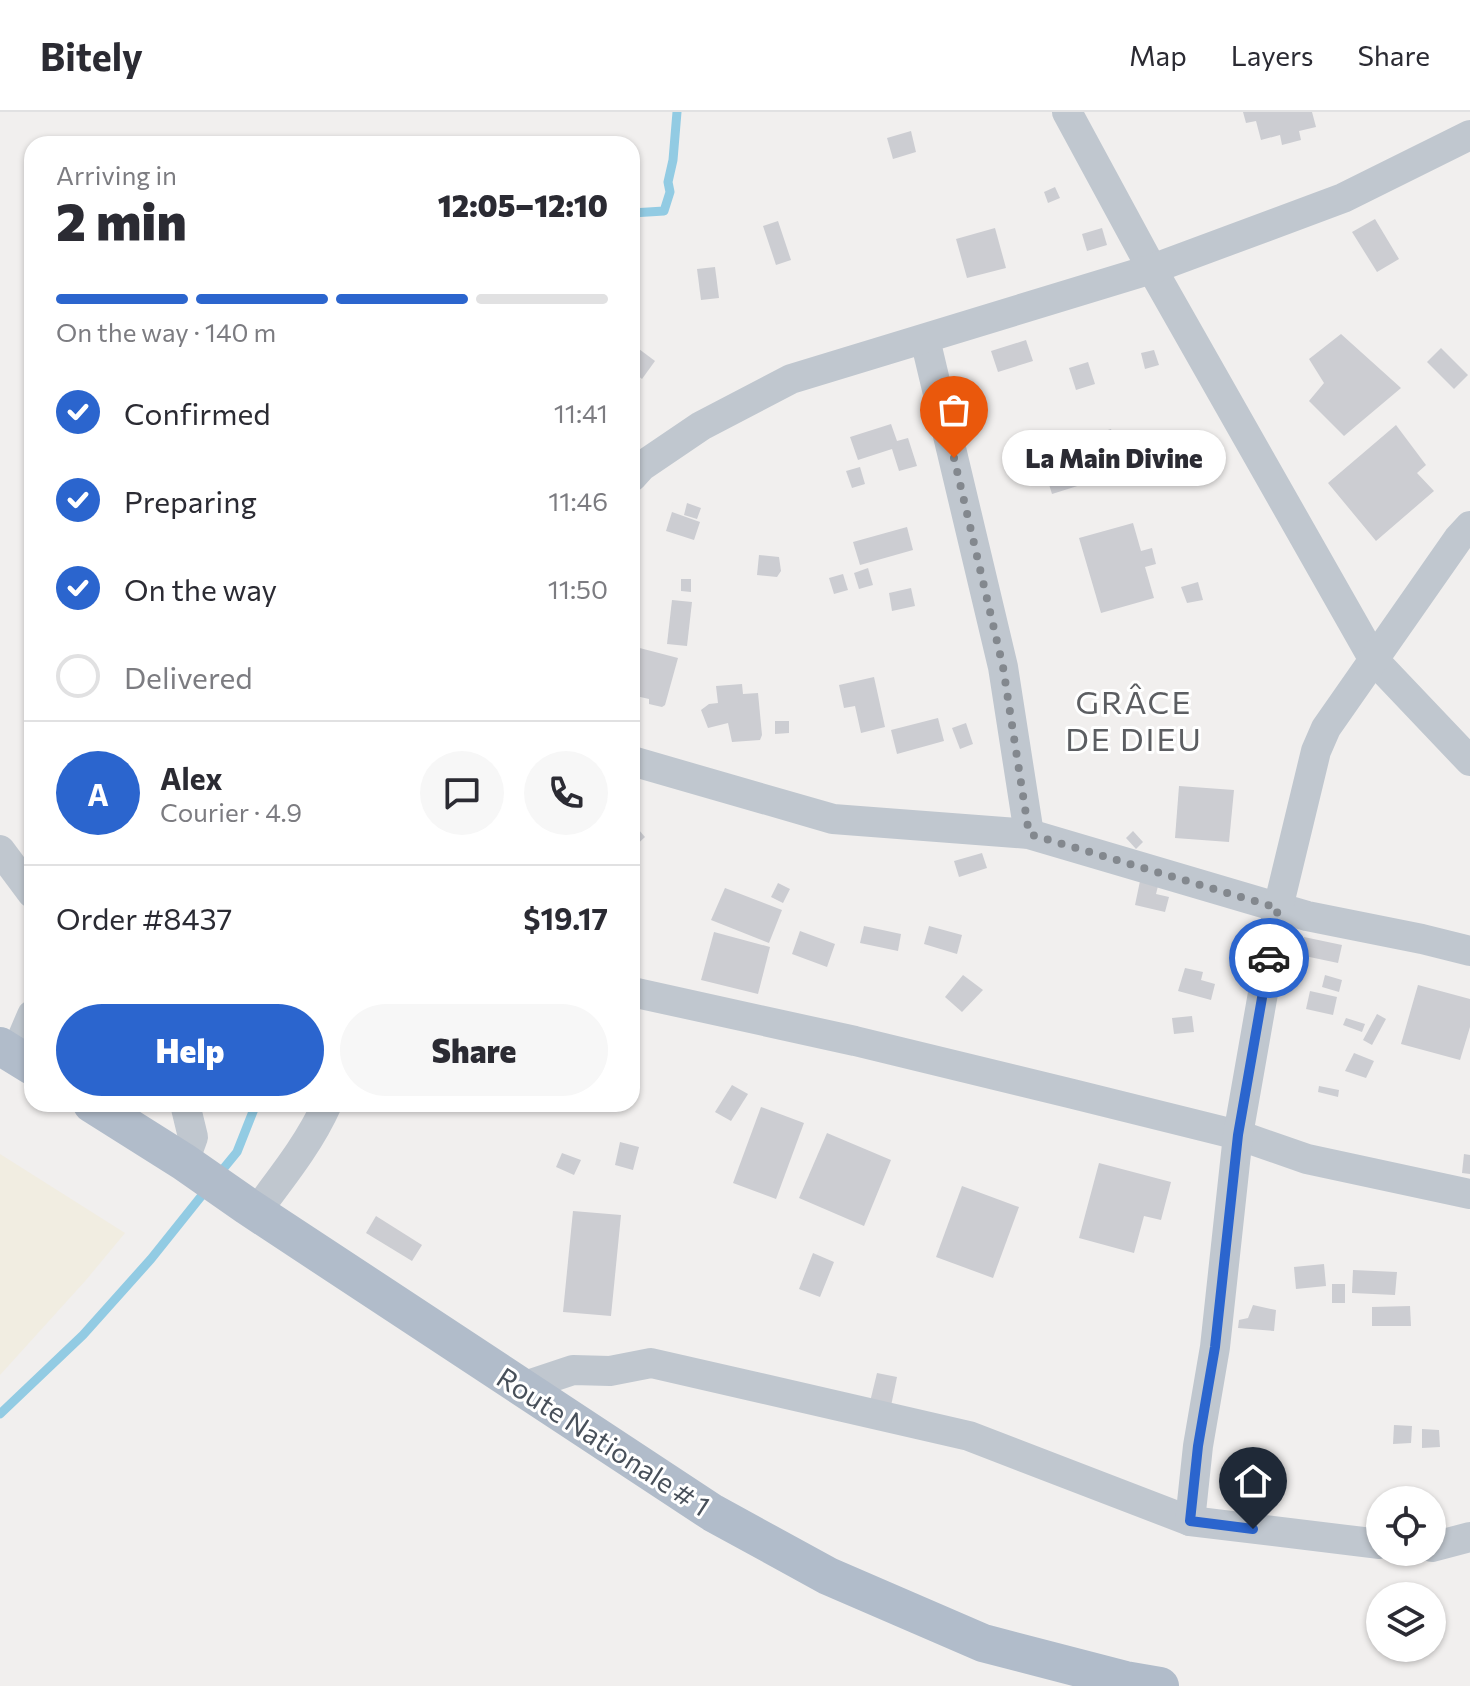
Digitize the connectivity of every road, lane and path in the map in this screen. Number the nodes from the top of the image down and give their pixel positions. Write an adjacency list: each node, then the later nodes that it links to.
1 (1067, 112): 5 (street)
2 (1466, 112): 3 (street)
3 (1470, 119)
4 (1470, 135): 5 (street)
5 (1152, 269): 6 (street); 9 (street)
6 (925, 339): 7 (street); 12 (street)
7 (640, 468)
8 (1470, 526): 9 (street)
9 (1374, 660): 10 (street); 15 (street)
10 (1470, 761)
11 (640, 763): 12 (street)
12 (1029, 834): 15 (street)
13 (0, 850): 14 (street)
14 (24, 882)
15 (1278, 908): 16 (street); 23 (street)
16 (1470, 951)
17 (640, 994): 23 (street)
18 (24, 1036): 19 (street)
19 (16, 1056)
20 (104, 1112): 24 (main road, Route Nationale # 1)
21 (187, 1112): 24 (street)
22 (323, 1112): 26 (street)
23 (1238, 1135): 25 (street); 28 (street)
24 (191, 1168): 26 (main road, Route Nationale # 1)
25 (1470, 1194)
26 (251, 1209): 27 (main road, Route Nationale # 1)
27 (522, 1387): 28 (street); 32 (main road, Route Nationale # 1)
28 (1190, 1521): 30 (street)
29 (1470, 1537): 31 (street)
30 (1366, 1542)
31 (1446, 1543)
32 (1160, 1686)

